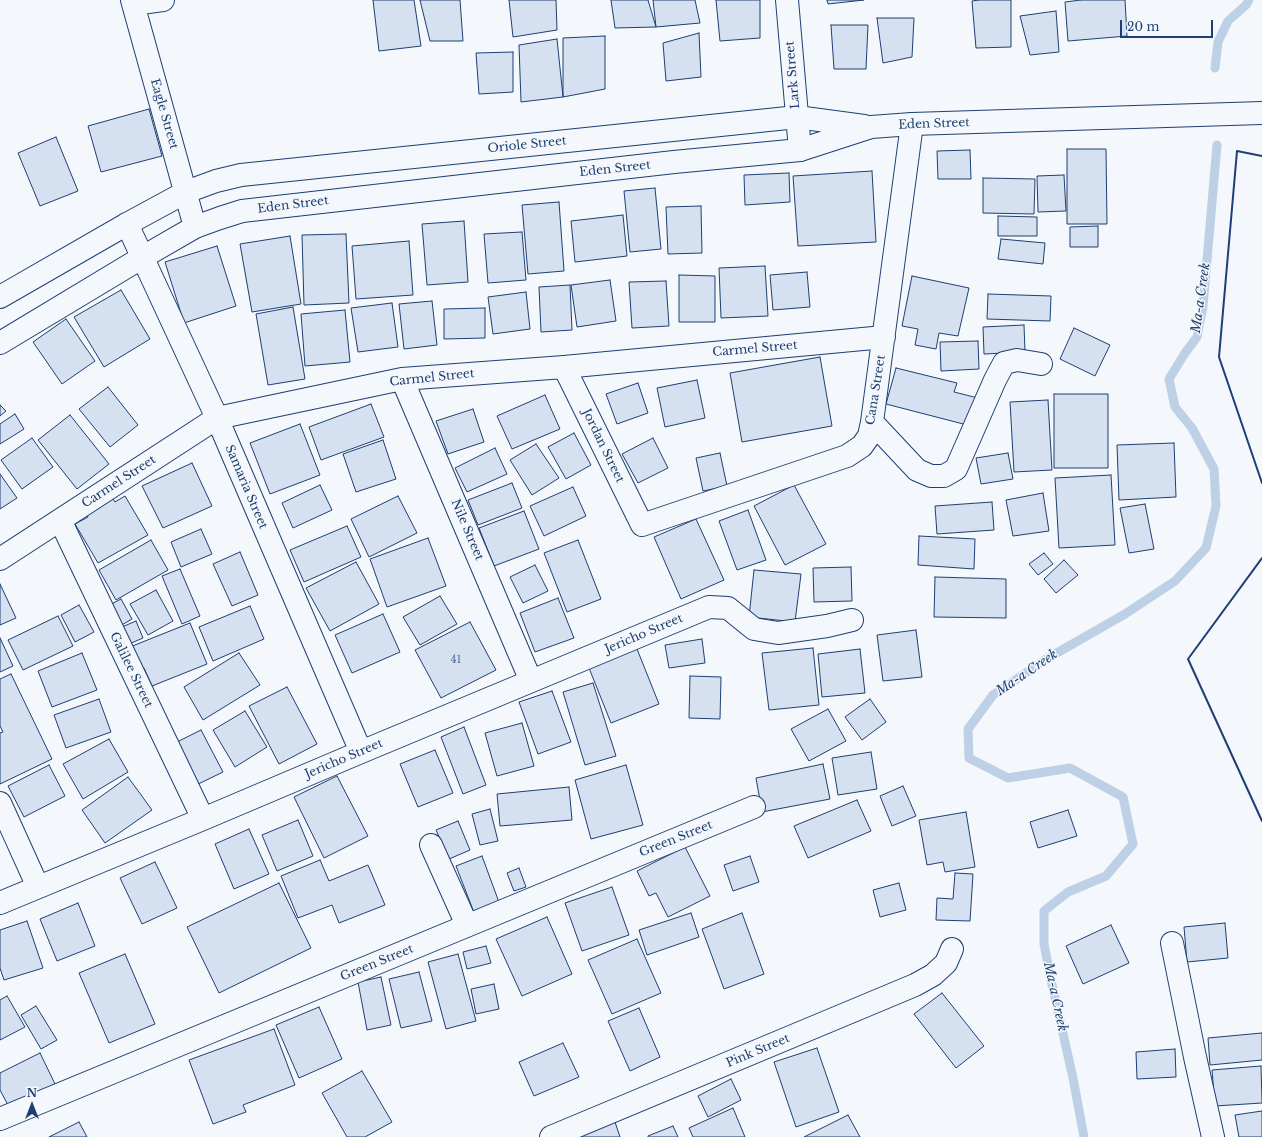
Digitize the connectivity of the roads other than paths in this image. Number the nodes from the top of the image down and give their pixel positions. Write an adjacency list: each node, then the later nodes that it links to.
1 (164, 0): 3 (street)
2 (786, 0): 5 (street, Lark Street)
3 (132, 2): 9 (street, Eagle Street)
4 (1262, 114): 6 (street, Eden Street)
5 (797, 117): 7 (street, Oriole Street); 8 (street, Lark Street); 9 (street, Oriole Street)
6 (912, 124): 7 (street, Eden Street); 14 (street, Cana Street)
7 (871, 127): 8 (street, Eden Street)
8 (800, 150): 11 (street, Eden Street)
9 (186, 192): 10 (street); 11 (street, Eagle Street)
10 (128, 224): 12 (street, Samaria Street); 13 (street)
11 (195, 227): 12 (street, Eden Street)
12 (143, 257): 15 (street, Eden Street); 19 (street, Samaria Street)
13 (0, 297)
14 (884, 337): 17 (street, Carmel Street); 20 (street, Cana Street)
15 (0, 343)
16 (1042, 364): 20 (street)
17 (564, 367): 18 (street, Carmel Street); 22 (street, Jordan Street)
18 (402, 379): 19 (street, Carmel Street); 25 (street, Nile Street)
19 (217, 418): 21 (street, Carmel Street); 26 (street, Samaria Street)
20 (872, 422): 22 (street, Cana Street)
21 (60, 520): 23 (street, Carmel Street); 29 (street, Galilee Street)
22 (642, 525)
23 (0, 560)
24 (852, 620): 25 (street, Jericho Street)
25 (531, 681): 26 (street, Jericho Street)
26 (361, 752): 29 (street, Jericho Street)
27 (0, 803): 31 (street)
28 (754, 807): 33 (street, Green Street)
29 (203, 819): 31 (street, Jericho Street)
30 (431, 846): 33 (street)
31 (38, 887): 32 (street, Jericho Street)
32 (0, 903)
33 (467, 925): 36 (street, Green Street)
34 (1172, 943): 38 (street)
35 (952, 949): 37 (street, Pink Street)
36 (0, 1119)
37 (552, 1137)
38 (1213, 1137)

